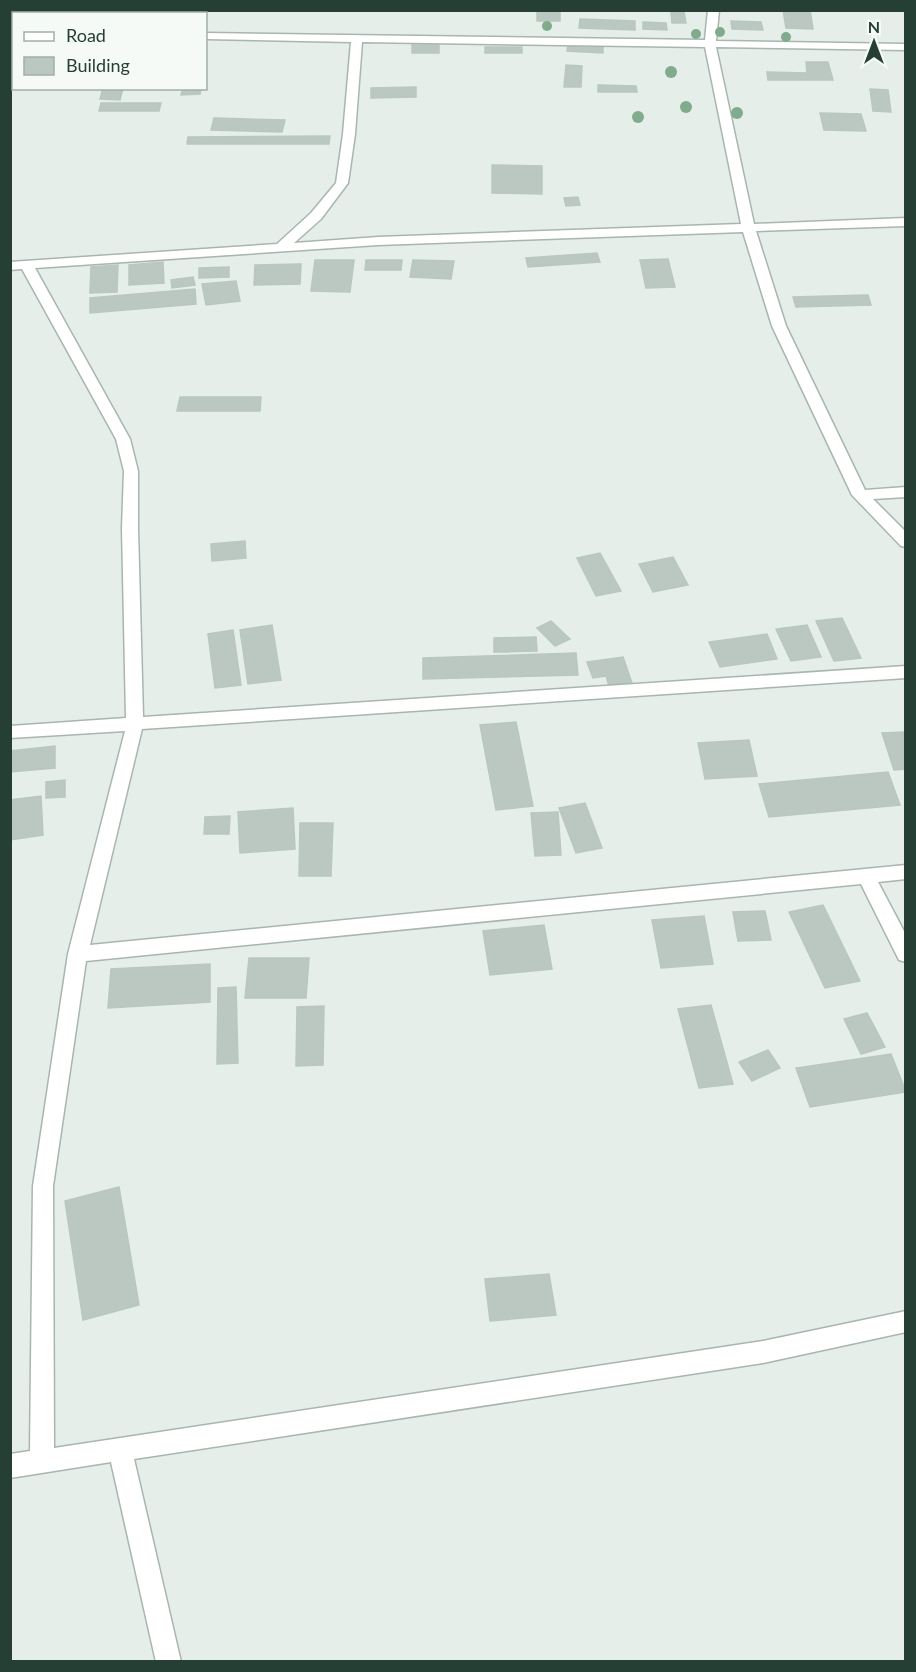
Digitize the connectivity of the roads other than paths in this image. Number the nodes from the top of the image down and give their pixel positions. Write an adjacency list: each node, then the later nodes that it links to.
1 (714, 10): 4 (street)
2 (207, 36): 3 (street)
3 (357, 38): 4 (street); 8 (street)
4 (710, 45): 5 (street); 7 (street)
5 (906, 47)
6 (906, 222): 7 (street)
7 (748, 227): 8 (street); 11 (street)
8 (279, 249): 9 (street)
9 (19, 266): 14 (street)
10 (906, 492): 11 (street)
11 (860, 495): 12 (street)
12 (906, 542)
13 (906, 672): 14 (street)
14 (135, 724): 15 (street); 18 (street)
15 (10, 732)
16 (906, 872): 17 (street)
17 (866, 876): 18 (street); 19 (street)
18 (78, 954): 22 (street)
19 (906, 954)
20 (906, 1321): 21 (street)
21 (120, 1450): 22 (street); 24 (street)
22 (42, 1461): 23 (street)
23 (10, 1466)
24 (169, 1662)

